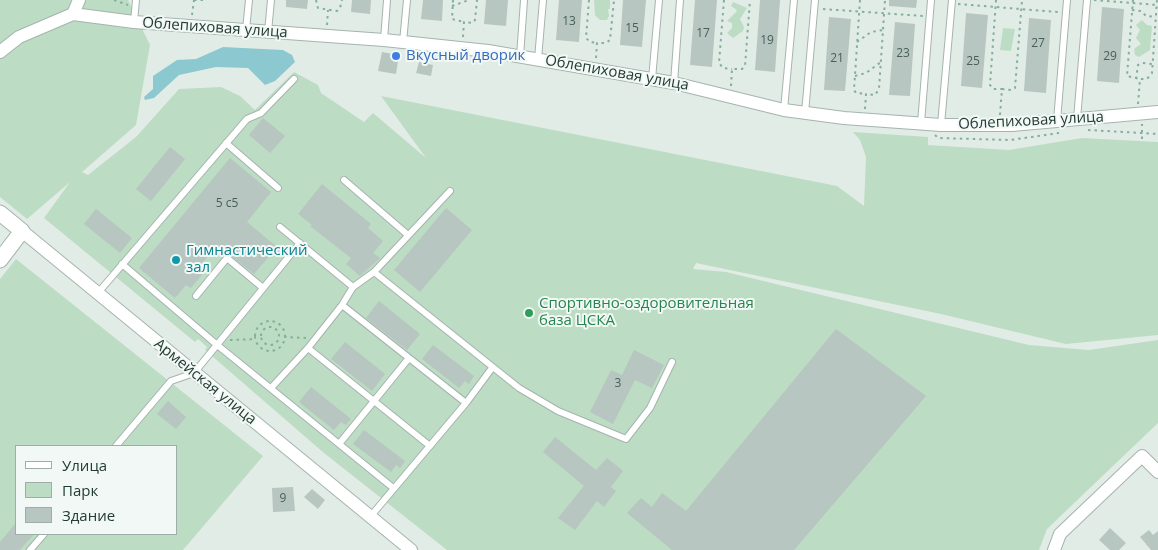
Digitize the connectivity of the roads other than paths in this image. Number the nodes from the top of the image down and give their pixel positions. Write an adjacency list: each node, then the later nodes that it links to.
1 (79, 0): 17 (street)
2 (136, 0): 18 (lane)
3 (249, 0): 19 (lane)
4 (271, 0): 20 (lane)
5 (387, 0): 21 (lane)
6 (407, 0): 22 (lane)
7 (524, 0): 24 (lane)
8 (543, 0): 25 (lane)
9 (659, 0): 27 (lane)
10 (680, 0): 28 (lane)
11 (794, 0): 29 (lane)
12 (816, 0): 31 (lane)
13 (931, 0): 32 (lane)
14 (952, 0): 33 (lane)
15 (1067, 0): 35 (lane)
16 (1087, 0): 34 (lane)
17 (73, 14): 18 (street, Облепиховая улица); 23 (street)
18 (134, 22): 19 (street, Облепиховая улица)
19 (246, 30): 20 (street, Облепиховая улица)
20 (268, 32): 21 (street, Облепиховая улица)
21 (384, 40): 22 (street, Облепиховая улица)
22 (403, 42): 24 (street, Облепиховая улица)
23 (0, 52)
24 (520, 57): 25 (street, Облепиховая улица)
25 (538, 59): 27 (street, Облепиховая улица)
26 (294, 78): 36 (lane)
27 (652, 79): 28 (street, Облепиховая улица)
28 (674, 83): 29 (street, Облепиховая улица)
29 (784, 110): 31 (street, Облепиховая улица)
30 (1158, 112): 34 (street, Облепиховая улица)
31 (805, 114): 32 (street, Облепиховая улица)
32 (921, 123): 33 (street, Облепиховая улица)
33 (939, 124): 35 (street, Облепиховая улица)
34 (1079, 124): 35 (street, Облепиховая улица)
35 (1060, 127)
36 (226, 143): 38 (lane); 46 (lane)
37 (344, 180): 43 (lane)
38 (278, 188)
39 (450, 191): 43 (lane)
40 (0, 213): 42 (street, Армейская улица)
41 (280, 227): 44 (lane)
42 (22, 232): 45 (street); 50 (street, Армейская улица)
43 (408, 235): 47 (lane)
44 (300, 243): 48 (lane); 49 (lane)
45 (0, 260)
46 (122, 264): 50 (lane); 53 (lane)
47 (374, 272): 48 (lane); 57 (lane)
48 (353, 287): 52 (lane)
49 (263, 288): 51 (lane); 53 (lane)
50 (97, 294): 58 (street, Армейская улица)
51 (196, 296)
52 (342, 305): 54 (lane); 55 (lane)
53 (217, 342): 58 (lane); 59 (lane)
54 (308, 348): 59 (lane); 60 (lane)
55 (409, 358): 60 (lane); 61 (lane)
56 (672, 362): 57 (lane)
57 (492, 368): 61 (lane)
58 (194, 373): 63 (lane); 69 (street, Армейская улица)
59 (271, 388): 62 (lane)
60 (374, 401): 62 (lane); 64 (lane)
61 (466, 402): 64 (lane)
62 (339, 444): 68 (lane)
63 (117, 445)
64 (430, 446): 68 (lane)
65 (1142, 456): 66 (street); 67 (street); 73 (street)
66 (1158, 459)
67 (1158, 472)
68 (392, 487): 69 (lane)
69 (370, 517): 72 (street, Армейская улица)
70 (43, 535): 71 (lane)
71 (30, 550)
72 (411, 550)
73 (1054, 550)

